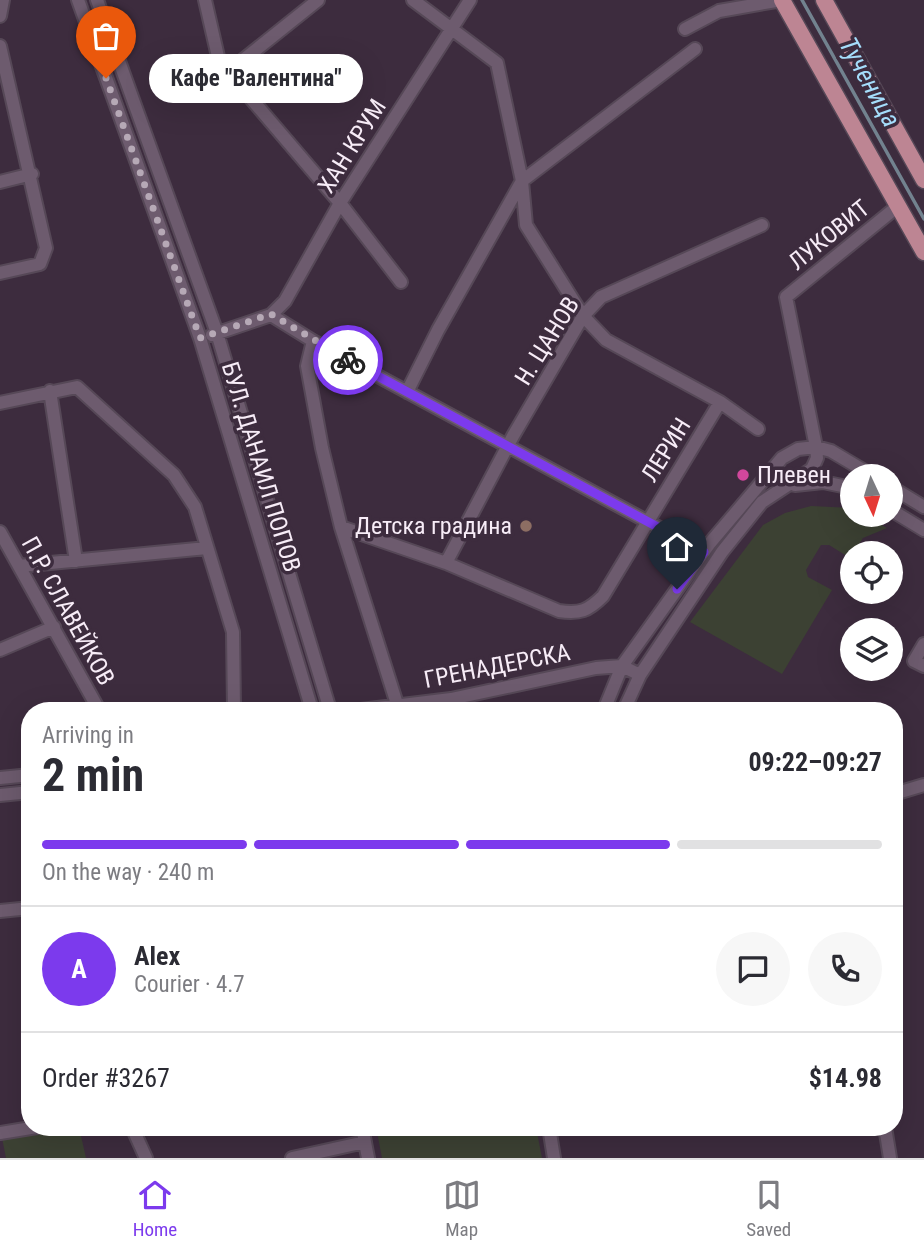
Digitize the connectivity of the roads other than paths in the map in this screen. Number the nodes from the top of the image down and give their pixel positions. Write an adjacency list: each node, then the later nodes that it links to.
1 (3, 0): 10 (street)
2 (78, 0): 30 (street, БУЛ. ДАНАИЛ ПОПОВ)
3 (97, 0): 29 (street, БУЛ. ДАНАИЛ ПОПОВ)
4 (205, 0): 15 (street)
5 (318, 0): 15 (street)
6 (412, 0): 12 (street)
7 (470, 0): 12 (street, ХАН КРУМ)
8 (782, 0): 11 (street); 22 (main road)
9 (824, 0): 18 (main road)
10 (0, 16)
11 (685, 29)
12 (451, 31): 19 (street); 21 (street, ХАН КРУМ)
13 (0, 46): 16 (street)
14 (695, 49): 19 (street)
15 (228, 72): 21 (street)
16 (5, 88): 17 (street)
17 (32, 174): 20 (street); 25 (street)
18 (924, 179)
19 (522, 181): 28 (street); 33 (street)
20 (0, 182)
21 (340, 203): 26 (street); 27 (street, ХАН КРУМ)
22 (898, 206): 24 (main road); 38 (street, ЛУКОВИТ)
23 (762, 225): 28 (street, Н. ЦАНОВ)
24 (924, 252)
25 (0, 273)
26 (401, 282)
27 (271, 314): 29 (street); 31 (street)
28 (583, 316): 34 (street); 37 (street, Н. ЦАНОВ)
29 (217, 333): 30 (street); 63 (street, БУЛ. ДАНАИЛ ПОПОВ)
30 (200, 338): 62 (street, БУЛ. ДАНАИЛ ПОПОВ)
31 (313, 341): 33 (street); 46 (street)
32 (50, 391): 35 (street); 49 (street); 51 (street)
33 (407, 391): 37 (street)
34 (720, 402): 36 (street); 45 (street, ЛЕРИН)
35 (0, 403)
36 (758, 429)
37 (508, 444): 45 (street); 52 (street, Н. ЦАНОВ)
38 (816, 447): 39 (street); 41 (street); 50 (street)
39 (853, 464)
40 (840, 486): 41 (street)
41 (778, 491): 59 (street)
42 (903, 495): 43 (street)
43 (924, 508)
44 (903, 517): 47 (street)
45 (647, 521): 50 (street); 52 (street, ЛЕРИН)
46 (341, 527): 52 (street); 64 (street)
47 (924, 530)
48 (0, 532): 53 (street, П.Р. СЛАВЕЙКОВ)
49 (207, 548): 51 (street); 61 (street)
50 (704, 552): 57 (street)
51 (76, 561): 53 (street)
52 (446, 563)
53 (19, 566): 54 (street, П.Р. СЛАВЕЙКОВ)
54 (54, 627): 56 (street); 60 (street, П.Р. СЛАВЕЙКОВ)
55 (924, 644): 58 (street)
56 (0, 650)
57 (622, 666): 59 (street); 65 (street, ГРЕНАДЕРСКА); 66 (street)
58 (924, 666)
59 (639, 676): 67 (street)
60 (95, 702)
61 (234, 702)
62 (310, 702)
63 (328, 702)
64 (396, 702)
65 (419, 702)
66 (607, 702)
67 (628, 702)
68 (21, 776): 69 (street)
69 (0, 778)
70 (924, 785): 71 (street)
71 (903, 791)
72 (21, 793): 73 (street)
73 (0, 795)
74 (21, 909): 75 (street)
75 (0, 911)
76 (21, 1130): 77 (street)
77 (0, 1133)
78 (136, 1136): 83 (street)
79 (364, 1136): 82 (street)
80 (550, 1136): 86 (street)
81 (886, 1136): 87 (street)
82 (365, 1142): 84 (street); 85 (street)
83 (146, 1158)
84 (292, 1158)
85 (368, 1158)
86 (554, 1158)
87 (890, 1158)

